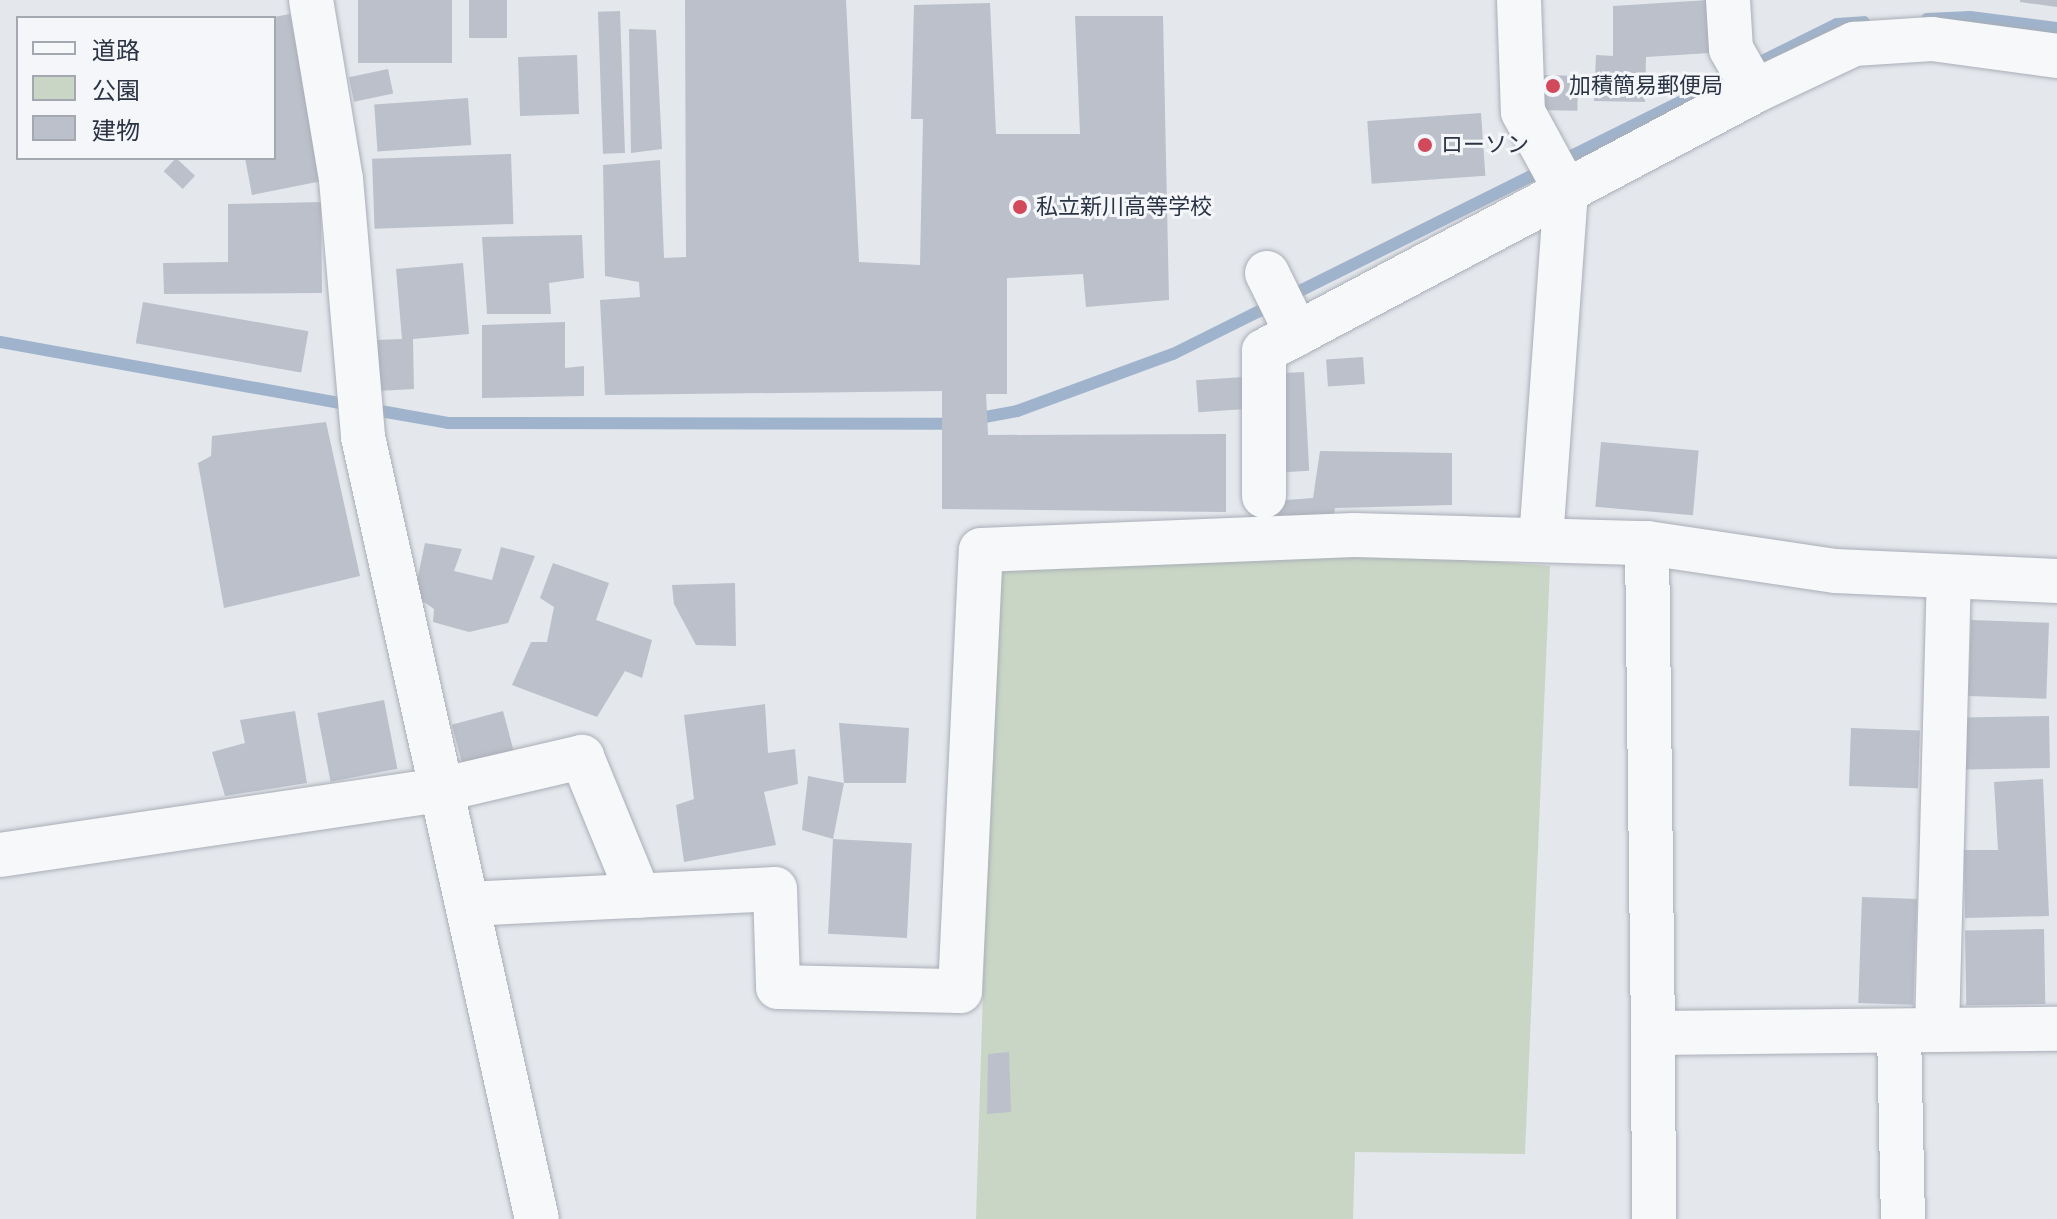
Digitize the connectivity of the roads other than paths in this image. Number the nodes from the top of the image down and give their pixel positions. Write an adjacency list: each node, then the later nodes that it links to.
1 (311, 0): 14 (street)
2 (1519, 0): 6 (street)
3 (1728, 0): 5 (street)
4 (2057, 56): 5 (street)
5 (1755, 91): 6 (street)
6 (1566, 191): 8 (street); 10 (street)
7 (1267, 273): 8 (street)
8 (1297, 334): 9 (street)
9 (1264, 496)
10 (1541, 540): 11 (street); 16 (street)
11 (1647, 543): 12 (street); 20 (street)
12 (1949, 577): 13 (street); 19 (street)
13 (2057, 581)
14 (440, 790): 15 (street); 16 (street); 17 (street)
15 (0, 855)
16 (639, 896): 17 (street)
17 (468, 904): 21 (street)
18 (2057, 1029): 19 (street)
19 (1918, 1030): 20 (street); 23 (street)
20 (1653, 1033): 22 (street)
21 (537, 1219)
22 (1654, 1219)
23 (1903, 1219)

